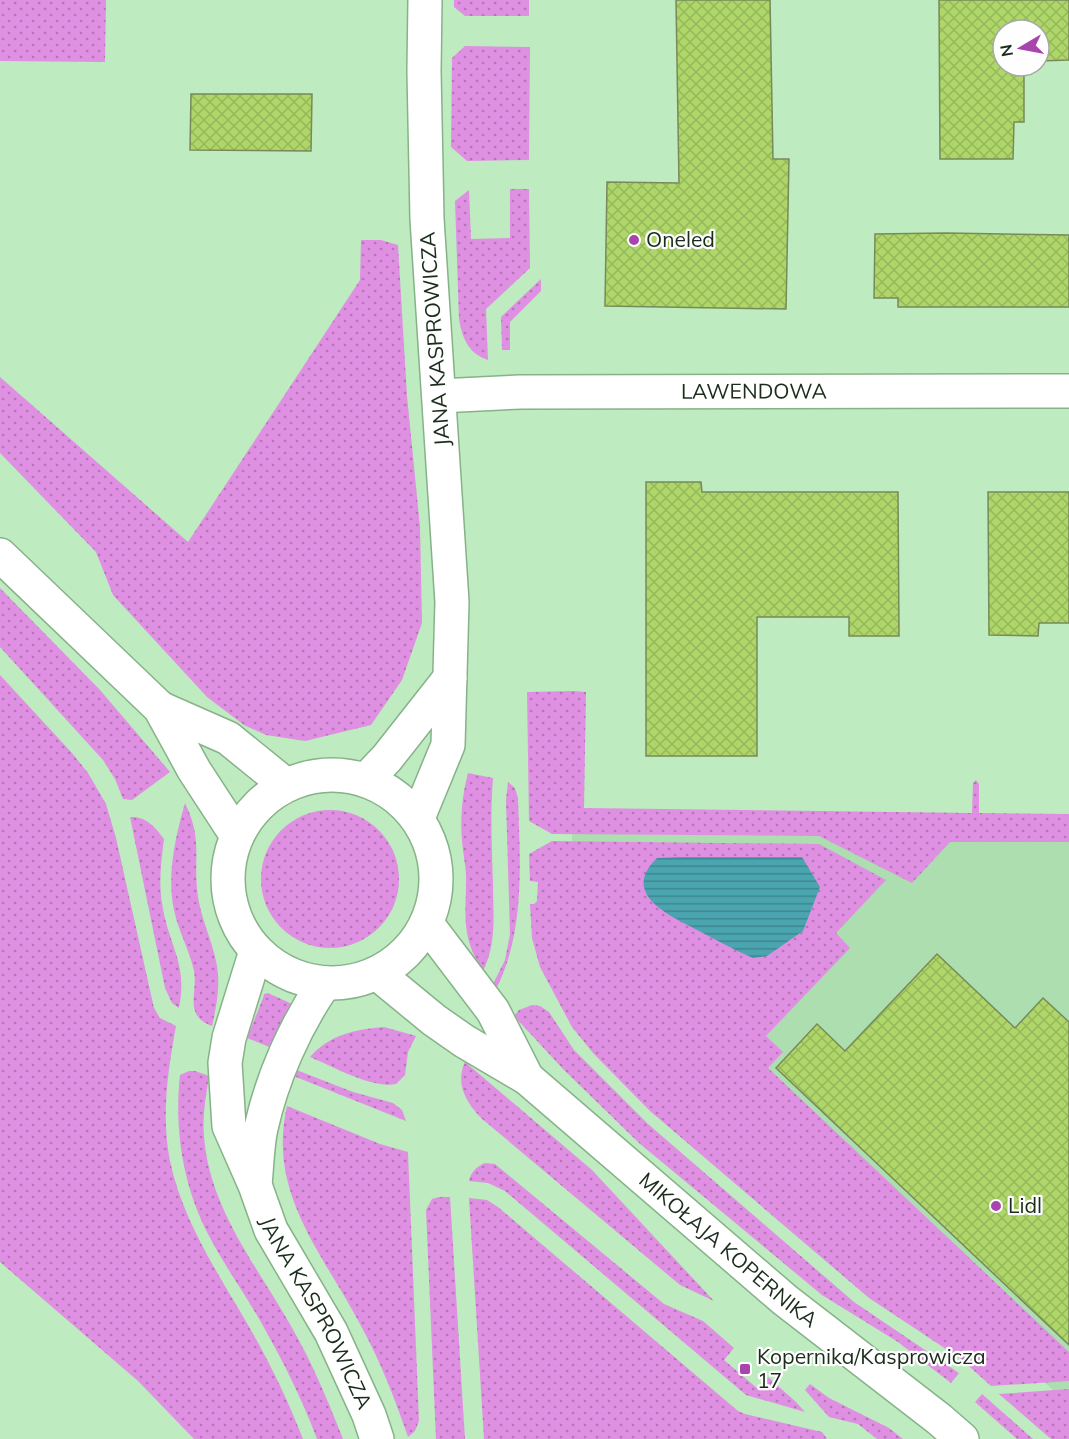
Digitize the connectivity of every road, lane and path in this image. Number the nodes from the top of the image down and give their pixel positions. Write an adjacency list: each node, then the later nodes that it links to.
1 (425, 0): 3 (street, JANA KASPROWICZA)
2 (1069, 391): 3 (street, LAWENDOWA)
3 (439, 396): 5 (street, JANA KASPROWICZA)
4 (0, 555): 6 (street)
5 (450, 678): 7 (street); 9 (street, JANA KASPROWICZA)
6 (160, 708): 8 (street); 10 (street)
7 (366, 780): 8 (street); 9 (street)
8 (286, 785): 10 (street)
9 (418, 818): 11 (street)
10 (237, 836): 12 (street)
11 (427, 924): 13 (street); 15 (street, MIKOŁAJA KOPERNIKA)
12 (256, 951): 14 (street); 16 (street, JANA KASPROWICZA)
13 (378, 974): 14 (street); 15 (street, MIKOŁAJA KOPERNIKA)
14 (324, 984): 16 (street, JANA KASPROWICZA)
15 (527, 1078): 18 (street, MIKOŁAJA KOPERNIKA)
16 (255, 1185): 17 (street, JANA KASPROWICZA)
17 (377, 1439)
18 (962, 1439)

